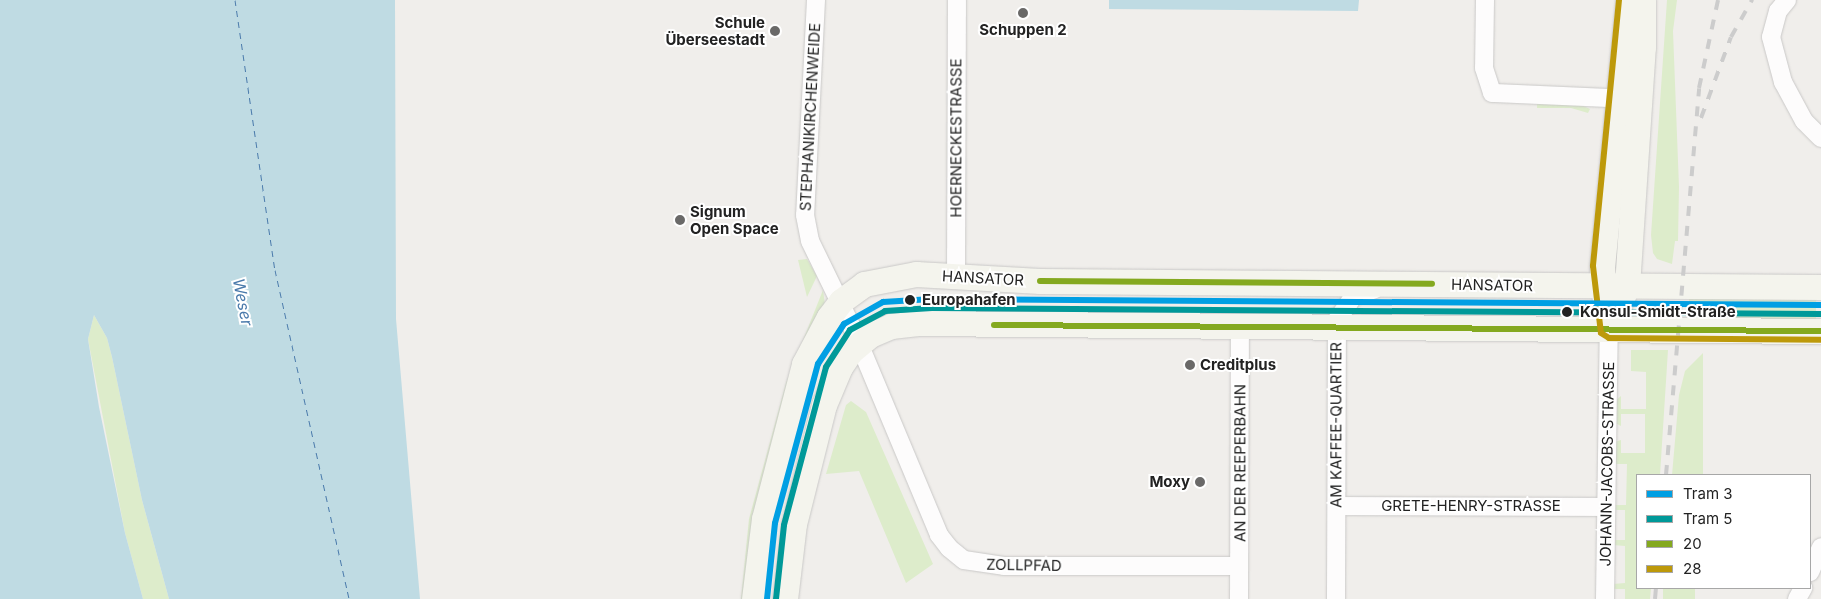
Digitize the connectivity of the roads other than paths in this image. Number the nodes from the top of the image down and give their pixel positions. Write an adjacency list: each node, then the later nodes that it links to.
1 (816, 0): 14 (street, STEPHANIKIRCHENWEIDE)
2 (957, 0): 9 (street, HOERNECKESTRASSE)
3 (1484, 0): 7 (street)
4 (1628, 0): 7 (street)
5 (1643, 0): 7 (street)
6 (1787, 0): 8 (street)
7 (1628, 99): 11 (street); 12 (street)
8 (1821, 138)
9 (956, 276): 10 (street, HANSATOR); 14 (street, HANSATOR)
10 (1389, 284): 11 (street, HANSATOR); 16 (street, AM KAFFEE-QUARTIER)
11 (1602, 286): 12 (street, HANSATOR); 17 (street)
12 (1627, 286): 13 (street, HANSATOR); 17 (street)
13 (1821, 287)
14 (841, 301): 19 (street, STEPHANIKIRCHENWEIDE); 25 (street, HANSATOR)
15 (1240, 327): 16 (street); 19 (street); 23 (street, AN DER REEPERBAHN)
16 (1336, 328): 17 (street); 20 (street, AM KAFFEE-QUARTIER)
17 (1609, 329): 18 (street); 21 (street, JOHANN-JACOBS-STRASSE)
18 (1821, 331)
19 (860, 342): 23 (street, ZOLLPFAD); 26 (street)
20 (1337, 506): 21 (street, GRETE-HENRY-STRASSE); 28 (street, AM KAFFEE-QUARTIER)
21 (1606, 506): 29 (street, JOHANN-JACOBS-STRASSE)
22 (1821, 547): 24 (street)
23 (1239, 566): 27 (street, AN DER REEPERBAHN)
24 (1811, 570)
25 (754, 599)
26 (785, 599)
27 (1239, 599)
28 (1336, 599)
29 (1605, 599)

